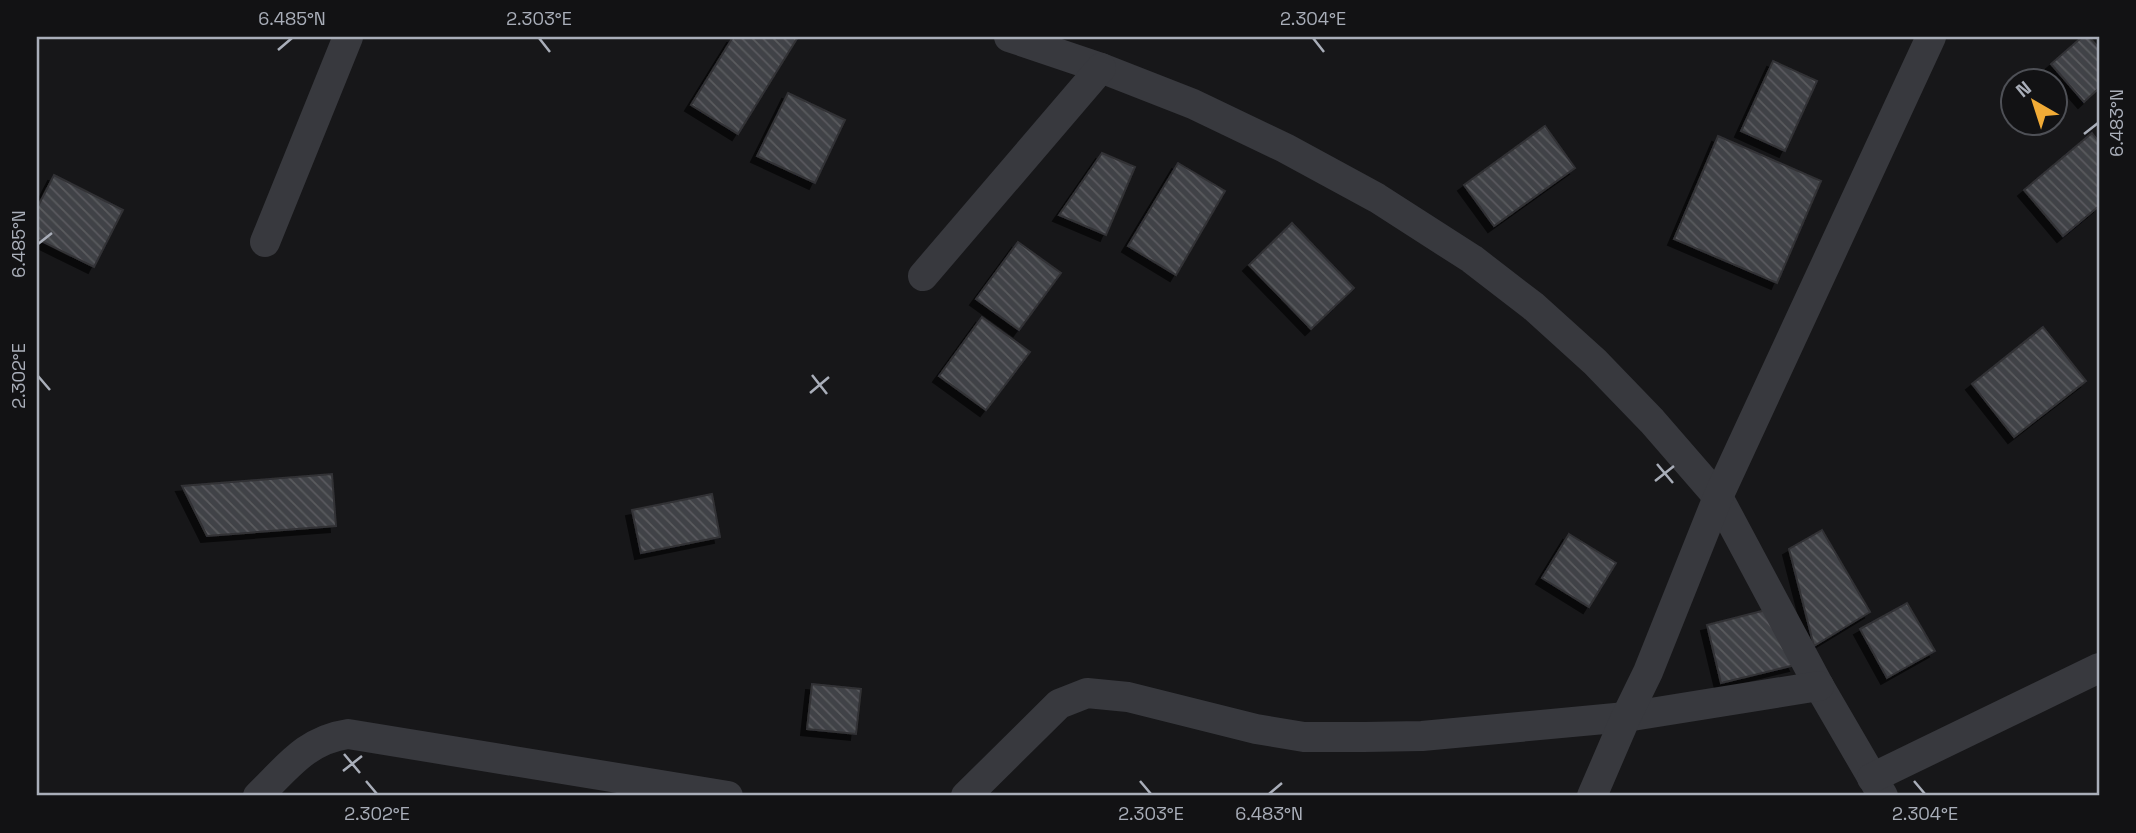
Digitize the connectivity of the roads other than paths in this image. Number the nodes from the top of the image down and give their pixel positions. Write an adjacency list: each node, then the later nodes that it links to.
1 (348, 37): 5 (street)
2 (1009, 37): 4 (street)
3 (1931, 37): 7 (street)
4 (1101, 68): 6 (street); 7 (street)
5 (264, 242)
6 (923, 276)
7 (1718, 497): 9 (street); 10 (street)
8 (2099, 668): 11 (street)
9 (1819, 686): 10 (street); 11 (street)
10 (1626, 717): 14 (street); 15 (street)
11 (1877, 787)
12 (258, 796): 13 (street)
13 (728, 796)
14 (966, 796)
15 (1591, 796)

